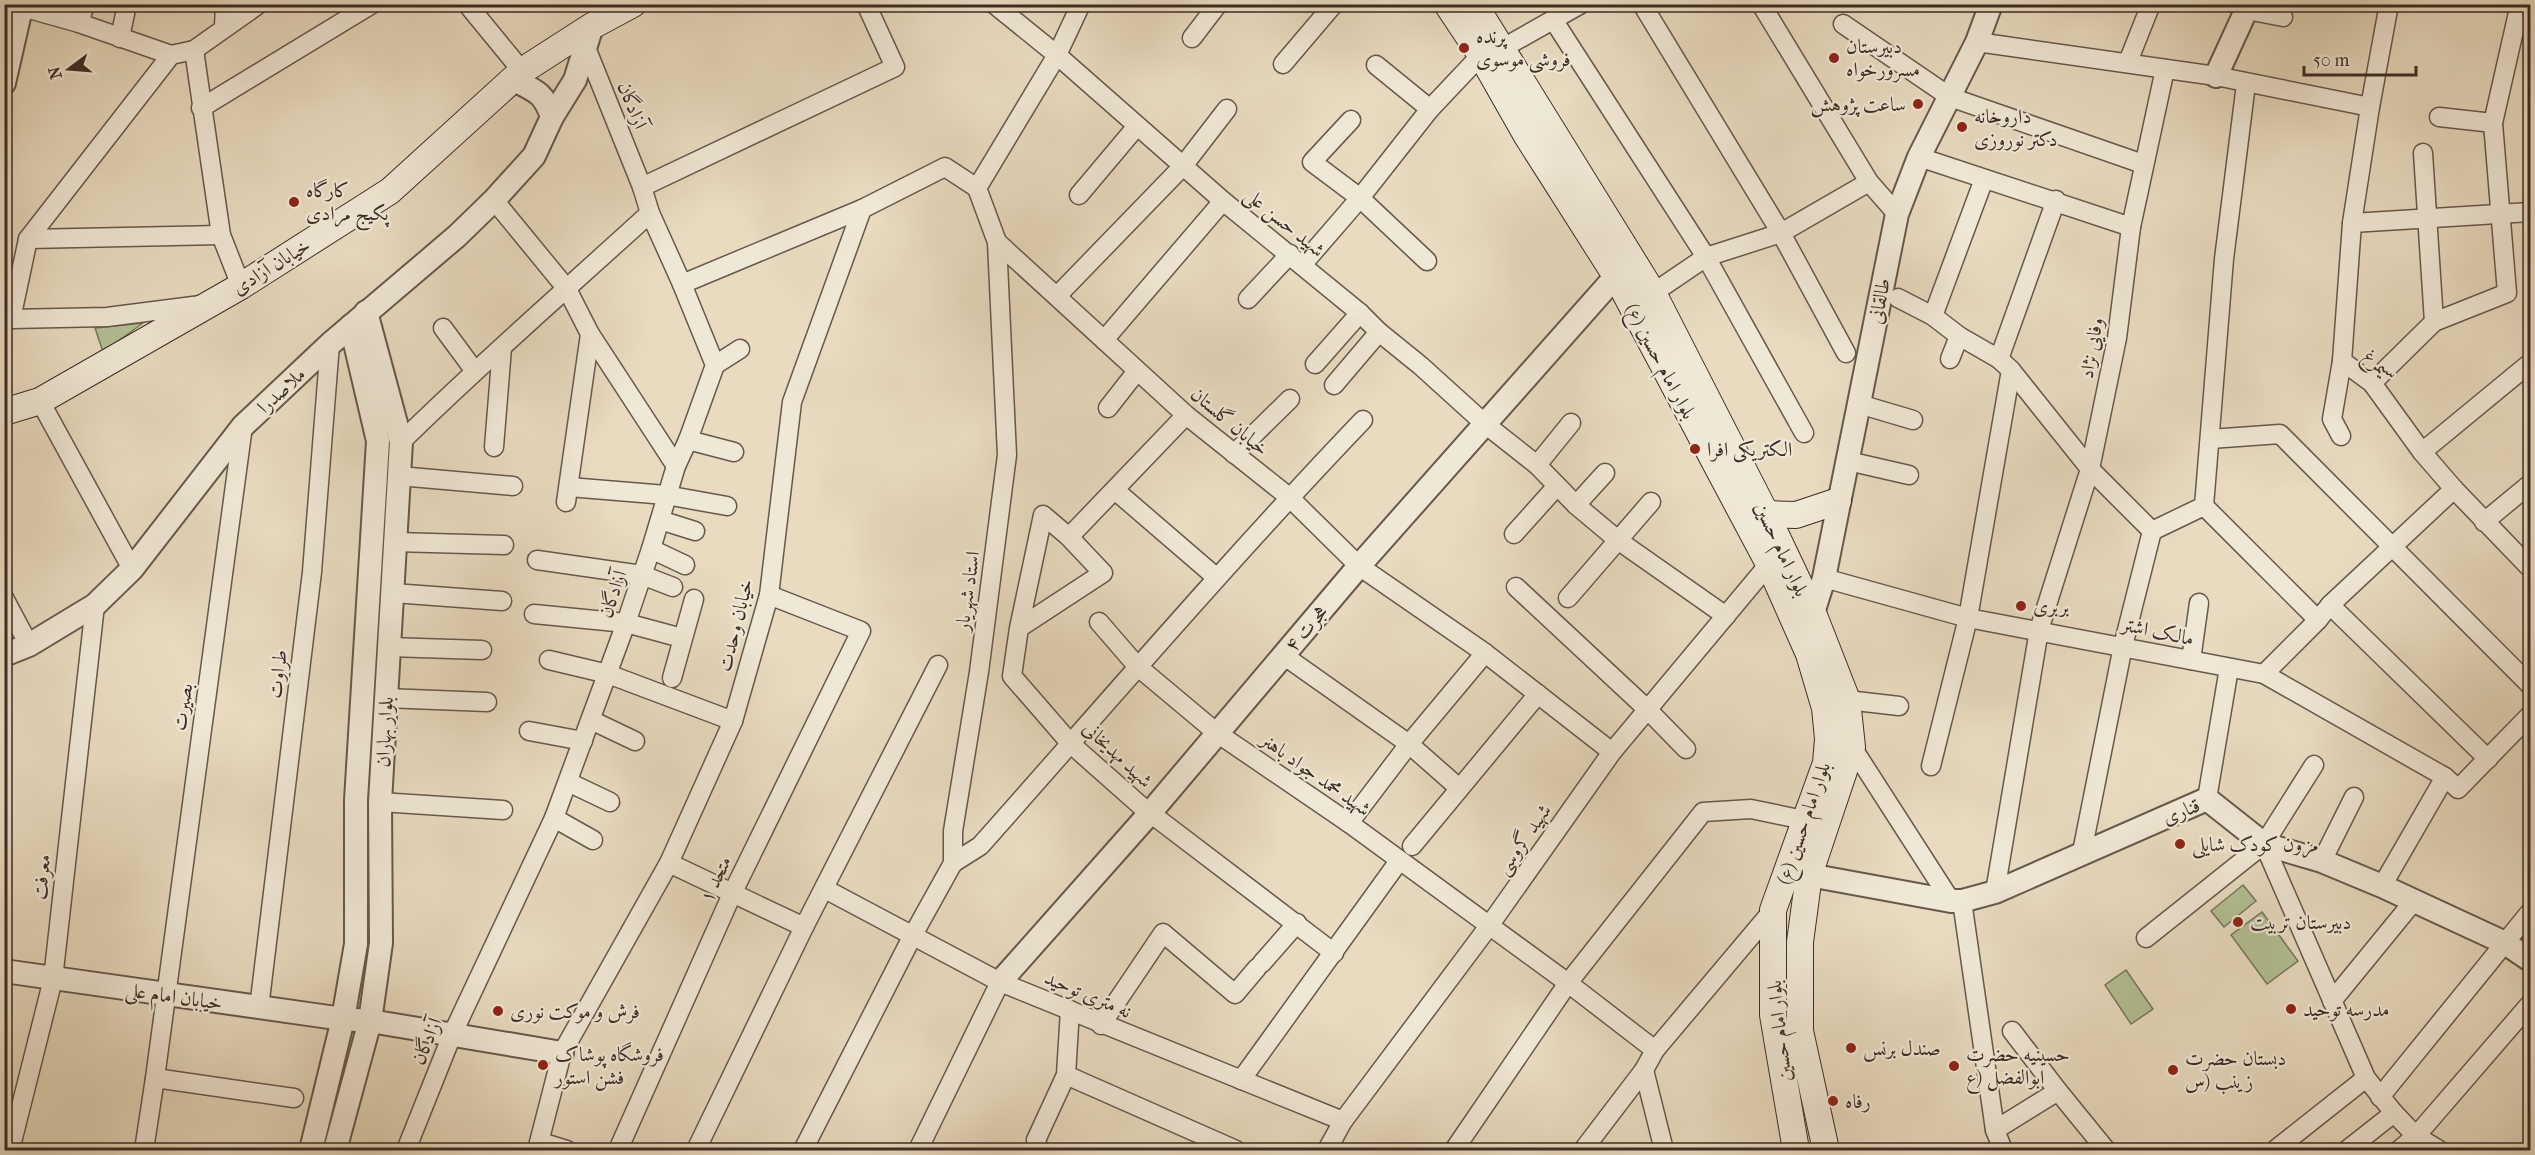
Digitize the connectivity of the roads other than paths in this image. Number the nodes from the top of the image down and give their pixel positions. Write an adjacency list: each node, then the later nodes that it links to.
1 (85, 4): 28 (street)
2 (127, 4): 32 (street)
3 (225, 4): 30 (street)
4 (259, 4): 30 (street)
5 (372, 4): 49 (street)
6 (633, 4): 31 (main road, خیابان آزادی)
7 (866, 4): 63 (street)
8 (994, 4): 38 (street, شهید حسن علی)
9 (1081, 4): 38 (street)
10 (1218, 4): 33 (street)
11 (1334, 4): 40 (street)
12 (1447, 4): 36 (main road, بلوار امام حسین (ع))
13 (1474, 4): 36 (main road, بلوار امام حسین)
14 (1581, 4): 27 (street)
15 (1642, 4): 78 (street)
16 (1761, 4): 62 (street)
17 (2151, 4): 39 (street)
18 (2389, 4): 48 (street, سیمرغ)
19 (2520, 4): 55 (street)
20 (2526, 4): 24 (street)
21 (22, 5): 28 (street); 45 (street)
22 (469, 5): 43 (street)
23 (1991, 5): 34 (street, طالقانی)
24 (2530, 6)
25 (2248, 7): 26 (street); 44 (street)
26 (2283, 17)
27 (1554, 21): 36 (street); 82 (street)
28 (80, 23): 32 (street)
29 (1843, 24): 47 (street)
30 (224, 27): 35 (street)
31 (588, 36): 43 (main road, خیابان آزادی); 52 (street, ملاصدرا); 63 (street, آزادگان)
32 (120, 38): 37 (street)
33 (1192, 38)
34 (1977, 42): 39 (street); 47 (street, طالقانی)
35 (194, 50): 37 (street); 49 (street)
36 (1492, 51): 51 (street); 85 (main road, بلوار امام حسین (ع)); 89 (main road, بلوار امام حسین)
37 (171, 55): 80 (street)
38 (1057, 55): 56 (street, شهید حسن علی); 64 (street)
39 (2128, 62): 42 (street)
40 (1283, 64)
41 (1376, 65): 51 (street)
42 (2165, 69): 44 (street); 59 (street, وفایی نژاد)
43 (518, 76): 52 (street); 87 (main road, خیابان آزادی)
44 (2216, 76): 46 (street)
45 (4, 82)
46 (2246, 84): 48 (street); 131 (street)
47 (1950, 97): 58 (street, طالقانی); 59 (street)
48 (2370, 106): 76 (street, سیمرغ)
49 (201, 108): 79 (street)
50 (1227, 109): 60 (street)
51 (1430, 109): 66 (street)
52 (552, 117): 68 (street, ملاصدرا)
53 (2439, 117): 55 (street)
54 (1351, 120): 66 (street)
55 (2493, 123): 74 (street)
56 (1137, 126): 60 (street, شهید حسن علی); 65 (street)
57 (2423, 153): 75 (street)
58 (1919, 157): 61 (street); 73 (street, طالقانی)
59 (2143, 164): 77 (street, وفایی نژاد)
60 (1183, 166): 69 (street, شهید حسن علی); 90 (street)
61 (1984, 179): 67 (street); 95 (street)
62 (1869, 182): 73 (street); 78 (street)
63 (642, 187): 72 (street, آزادگان)
64 (978, 188): 70 (street); 81 (street, خیابان گلستان)
65 (1079, 195)
66 (1359, 198): 83 (street); 84 (street)
67 (2056, 200): 77 (street); 113 (street)
68 (494, 201): 88 (street); 97 (street, ملاصدرا)
69 (1223, 201): 83 (street, شهید حسن علی); 103 (street)
70 (862, 209): 86 (street); 181 (street, خیابان وحدت)
71 (2530, 212): 74 (street)
72 (650, 213): 86 (street, آزادگان); 88 (street)
73 (1898, 214): 120 (street, طالقانی)
74 (2500, 215): 75 (street); 98 (street)
75 (2427, 219): 76 (street); 98 (street)
76 (2352, 223): 109 (street, سیمرغ)
77 (2131, 227): 141 (street, وفایی نژاد)
78 (1781, 233): 82 (street); 107 (street)
79 (221, 235): 80 (street); 87 (street)
80 (28, 239): 96 (street)
81 (997, 242): 90 (street, خیابان گلستان); 255 (street, استاد شهریار)
82 (1706, 257): 89 (street); 129 (street)
83 (1296, 260): 92 (street); 94 (street, شهید حسن علی)
84 (1427, 261)
85 (1616, 276): 127 (street, هجرت ۴); 170 (main road, بلوار امام حسین (ع))
86 (682, 284): 112 (street, آزادگان)
87 (241, 286): 93 (main road, خیابان آزادی)
88 (567, 288): 101 (street); 105 (street)
89 (1653, 293): 157 (main road, بلوار امام حسین)
90 (1057, 296): 103 (street, خیابان گلستان)
91 (1898, 298): 95 (street)
92 (1248, 299)
93 (211, 303): 96 (street); 119 (main road, خیابان آزادی)
94 (1360, 313): 100 (street, شهید حسن علی); 111 (street)
95 (1933, 316): 102 (street)
96 (8, 319)
97 (358, 319): 104 (street, ملاصدرا); 133 (street, بلوار بهاران); 282 (street, بلوار بهاران)
98 (2434, 322): 116 (street)
99 (443, 328): 114 (street)
100 (1378, 332): 117 (street); 127 (street, شهید حسن علی)
101 (590, 334): 140 (street); 150 (street)
102 (1959, 336): 108 (street); 113 (street)
103 (1104, 340): 115 (street, خیابان گلستان)
104 (330, 344): 128 (street, ملاصدرا); 280 (street, طراوت)
105 (502, 348): 114 (street); 134 (street)
106 (740, 349): 112 (street)
107 (1846, 353)
108 (1950, 359)
109 (2342, 361): 116 (street, سیمرغ); 130 (street)
110 (2530, 363): 136 (street)
111 (1315, 364)
112 (715, 365): 132 (street, آزادگان)
113 (2005, 365): 141 (street); 192 (street)
114 (474, 370): 133 (street)
115 (1137, 371): 121 (street); 123 (street, خیابان گلستان)
116 (2372, 382): 136 (street, سیمرغ)
117 (1334, 385)
118 (1290, 399): 137 (street)
119 (40, 401): 122 (main road, خیابان آزادی); 174 (street)
120 (1859, 404): 125 (street); 138 (street, طالقانی)
121 (1107, 408)
122 (4, 412)
123 (1186, 414): 137 (street, خیابان گلستان); 149 (street)
124 (1363, 420): 151 (street)
125 (1913, 420)
126 (1571, 423): 139 (street)
127 (1485, 424): 139 (street, شهید حسن علی); 172 (street, هجرت ۴)
128 (243, 426): 174 (street, ملاصدرا); 277 (street, بصیرت)
129 (1804, 433)
130 (2341, 436)
131 (2210, 439): 156 (street); 167 (street)
132 (688, 440): 135 (street); 140 (street, آزادگان)
133 (401, 442): 144 (street, بلوار بهاران)
134 (494, 447)
135 (734, 452)
136 (2422, 452): 148 (street, سیمرغ)
137 (1233, 454): 151 (street, خیابان گلستان)
138 (1848, 461): 143 (street); 152 (street, طالقانی)
139 (1537, 465): 147 (street, شهید حسن علی)
140 (676, 466): 150 (street, آزادگان)
141 (2090, 469): 161 (street); 197 (street, وفایی نژاد)
142 (1605, 473): 154 (street)
143 (1909, 475)
144 (399, 476): 146 (street); 165 (street, بلوار بهاران)
145 (2530, 484): 159 (street)
146 (513, 486)
147 (1557, 486): 154 (street, شهید حسن علی); 162 (street)
148 (2454, 489): 159 (street, سیمرغ); 167 (street)
149 (1116, 490): 163 (street); 176 (street)
150 (666, 495): 155 (street); 158 (street, آزادگان)
151 (1289, 497): 172 (street, خیابان گلستان); 176 (street)
152 (1838, 501): 157 (main road); 177 (street, طالقانی)
153 (1651, 502): 164 (street)
154 (1576, 505): 164 (street, شهید حسن علی)
155 (727, 506)
156 (2204, 506): 161 (street); 193 (street)
157 (1766, 514): 189 (main road, بلوار امام حسین)
158 (660, 520): 160 (street); 168 (street, آزادگان)
159 (2484, 522): 173 (street, سیمرغ)
160 (695, 531)
161 (2152, 531): 200 (street)
162 (1514, 534)
163 (1069, 537): 196 (street, شهید مهدیخانی); 196 (street)
164 (1618, 541): 183 (street); 191 (street, شهید حسن علی)
165 (395, 542): 166 (street); 180 (street, بلوار بهاران)
166 (504, 545)
167 (2392, 547): 188 (street); 214 (street)
168 (651, 549): 171 (street); 175 (street, آزادگان)
169 (537, 560): 175 (street)
170 (1769, 564): 191 (street, شهید گروسی); 246 (main road, بلوار امام حسین (ع))
171 (685, 565)
172 (1359, 566): 203 (street, خیابان گلستان); 205 (street, هجرت ۴)
173 (2530, 568)
174 (132, 569): 187 (street, ملاصدرا)
175 (642, 575): 178 (street); 195 (street, آزادگان)
176 (1217, 578): 209 (street)
177 (1824, 578): 189 (street, طالقانی); 192 (street, مالک اشتر)
178 (673, 587)
179 (1516, 587): 220 (street)
180 (393, 593): 185 (street); 201 (street, بلوار بهاران)
181 (769, 595): 223 (street, خیابان وحدت); 260 (street, متحد ۱)
182 (4, 598): 199 (street)
183 (1568, 598)
184 (694, 599): 198 (street)
185 (502, 601)
186 (2199, 603): 207 (street)
187 (94, 604): 199 (street, ملاصدرا); 274 (street, معرفت)
188 (2330, 605): 193 (street); 233 (street)
189 (1813, 613): 217 (main road, بلوار امام حسین)
190 (534, 614): 195 (street)
191 (1726, 616): 220 (street, شهید گروسی)
192 (1968, 618): 197 (street, مالک اشتر); 235 (street)
193 (2318, 620): 212 (street)
194 (1099, 622): 209 (street, شهید محمد جواد باهنر)
195 (626, 623): 198 (street); 211 (street, آزادگان)
196 (1019, 628): 228 (street, شهید مهدیخانی)
197 (2039, 630): 200 (street, مالک اشتر); 259 (street, وفایی نژاد)
198 (682, 638): 213 (street)
199 (29, 645): 204 (street, ملاصدرا)
200 (2123, 646): 207 (street, مالک اشتر); 251 (street)
201 (389, 647): 202 (street); 216 (street, بلوار بهاران)
202 (482, 650)
203 (1485, 653): 215 (street, خیابان گلستان); 229 (street)
204 (4, 655)
205 (1283, 655): 225 (street, هجرت ۴); 229 (street)
206 (549, 660): 211 (street)
207 (2191, 660): 210 (street, مالک اشتر)
208 (938, 664): 258 (street)
209 (1137, 666): 225 (street, شهید محمد جواد باهنر); 228 (street)
210 (2229, 668): 212 (street, مالک اشتر); 240 (street)
211 (608, 674): 222 (street, آزادگان); 223 (street)
212 (2264, 675): 237 (street, مالک اشتر)
213 (672, 678)
214 (2530, 685)
215 (1538, 694): 232 (street, خیابان گلستان); 238 (street)
216 (385, 698): 218 (street); 241 (street, بلوار بهاران)
217 (1847, 700): 219 (street); 230 (main road, بلوار امام حسین)
218 (487, 702)
219 (1899, 706)
220 (1647, 709): 231 (street); 232 (street, شهید گروسی)
221 (2530, 715): 233 (street)
222 (591, 720): 226 (street, آزادگان); 227 (street)
223 (733, 721): 254 (street, خیابان وحدت)
224 (529, 731): 226 (street)
225 (1216, 733): 244 (street, هجرت ۴); 247 (street, شهید محمد جواد باهنر)
226 (583, 741): 236 (street, آزادگان)
227 (635, 741)
228 (1071, 744): 244 (street, شهید مهدیخانی); 255 (street)
229 (1409, 744): 238 (street); 247 (street)
230 (1852, 747): 256 (main road, بلوار امام حسین); 261 (street)
231 (1686, 749)
232 (1612, 752): 266 (street, شهید گروسی)
233 (2488, 759): 237 (street)
234 (2314, 765): 249 (street)
235 (1931, 766)
236 (567, 782): 242 (street); 245 (street, آزادگان)
237 (2451, 783): 257 (street)
238 (1459, 788): 250 (street)
239 (2354, 797): 253 (street)
240 (2207, 799): 249 (street, قناری); 251 (street, قناری)
241 (381, 802): 243 (street); 283 (street, بلوار بهاران)
242 (610, 802)
243 (503, 810)
244 (1150, 813): 265 (street, شهید مهدیخانی); 275 (street, هجرت ۴)
245 (554, 818): 248 (street); 286 (street, آزادگان)
246 (1804, 820): 263 (main road, بلوار امام حسین (ع)); 276 (street)
247 (1349, 823): 252 (street, شهید محمد جواد باهنر)
248 (593, 840)
249 (2264, 844): 253 (street, قناری); 269 (street); 278 (street)
250 (1412, 846)
251 (2082, 852): 259 (street, قناری)
252 (1399, 861): 266 (street, شهید محمد جواد باهنر); 271 (street)
253 (2322, 861): 257 (street, قناری)
254 (669, 863): 260 (street); 288 (street, خیابان وحدت)
255 (953, 863): 268 (street, استاد شهریار)
256 (1809, 875): 261 (street, قناری); 320 (main road, بلوار امام حسین)
257 (2382, 886): 262 (street, قناری)
258 (825, 889): 267 (street); 268 (street, نه متری توحید)
259 (1995, 892): 261 (street, قناری)
260 (732, 894): 267 (street); 310 (street, متحد ۱)
261 (1957, 901): 299 (street)
262 (2413, 902): 270 (street, قناری); 278 (street)
263 (1773, 910): 287 (street); 319 (main road, بلوار امام حسین)
264 (2530, 912): 270 (street)
265 (1297, 923): 271 (street, شهید مهدیخانی); 284 (street)
266 (1489, 926): 276 (street, شهید محمد جواد باهنر); 298 (street, شهید گروسی)
267 (804, 927): 311 (street)
268 (913, 935): 275 (street, نه متری توحید); 312 (street, استاد شهریار)
269 (2146, 938)
270 (2505, 943): 272 (street, قناری); 295 (street)
271 (1334, 953): 293 (street)
272 (2530, 960)
273 (4, 971): 274 (street, خیابان امام علی)
274 (53, 980): 277 (street, خیابان امام علی); 304 (street, معرفت)
275 (1000, 982): 281 (street, نه متری توحید); 313 (street)
276 (1568, 983): 287 (street, شهید محمد جواد باهنر); 316 (street)
277 (166, 995): 280 (street, خیابان امام علی); 291 (street, بصیرت)
278 (2332, 1001): 292 (street)
279 (2530, 1004): 300 (street)
280 (259, 1008): 282 (street, خیابان امام علی)
281 (1070, 1010): 284 (street, نه متری توحید); 290 (street)
282 (343, 1019): 283 (street, خیابان امام علی); 306 (street, بلوار بهاران)
283 (370, 1021): 286 (street, خیابان امام علی); 307 (street, بلوار بهاران)
284 (1101, 1025): 293 (street, نه متری توحید)
285 (2012, 1031): 294 (street)
286 (452, 1035): 288 (street, خیابان امام علی); 308 (street, آزادگان)
287 (1655, 1050): 289 (street)
288 (562, 1053): 302 (street, خیابان وحدت)
289 (1644, 1070): 317 (street); 318 (street)
290 (1066, 1075): 301 (street); 303 (street)
291 (156, 1078): 296 (street); 305 (street, بصیرت)
292 (2366, 1078): 295 (street); 323 (street)
293 (1241, 1080): 298 (street, نه متری توحید)
294 (2058, 1091): 299 (street); 322 (street)
295 (2380, 1097): 297 (street)
296 (294, 1098)
297 (2394, 1113): 300 (street); 324 (street)
298 (1343, 1121): 315 (street, شهید گروسی)
299 (1995, 1130): 321 (street)
300 (2416, 1136): 325 (street); 326 (street)
301 (1208, 1145): 314 (street)
302 (539, 1146): 309 (street)
303 (1036, 1147)
304 (10, 1150)
305 (144, 1150)
306 (311, 1150)
307 (335, 1150)
308 (406, 1150)
309 (567, 1150)
310 (618, 1150)
311 (696, 1150)
312 (803, 1150)
313 (918, 1150)
314 (1236, 1150)
315 (1327, 1150)
316 (1454, 1150)
317 (1583, 1150)
318 (1664, 1150)
319 (1796, 1150)
320 (1826, 1150)
321 (2003, 1150)
322 (2106, 1150)
323 (2275, 1150)
324 (2348, 1150)
325 (2399, 1150)
326 (2439, 1150)

